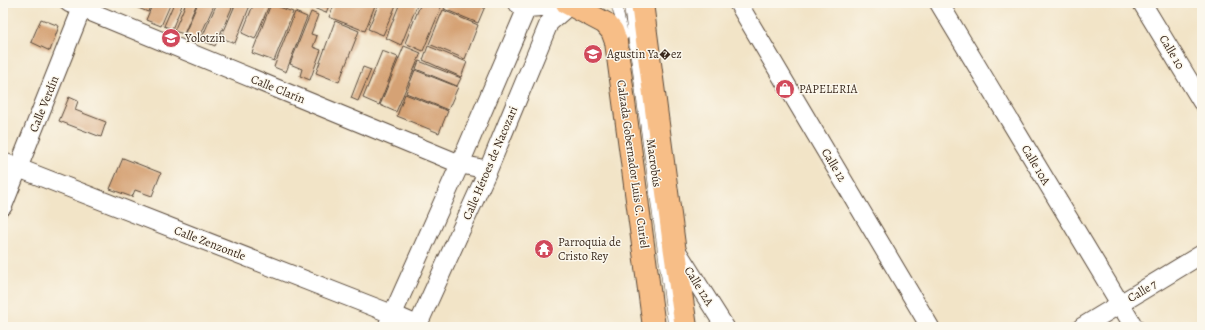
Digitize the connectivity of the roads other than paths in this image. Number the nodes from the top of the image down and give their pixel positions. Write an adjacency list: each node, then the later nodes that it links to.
1 (615, 3): 21 (lane, Macrobús)
2 (628, 3): 22 (lane, Macrobús)
3 (642, 3): 15 (main road)
4 (738, 3): 25 (street, Calle 12)
5 (938, 3): 17 (street, Calle 10A)
6 (1142, 3): 10 (street, Calle 10)
7 (570, 4): 9 (street); 13 (street, Calle Héroes de Nacozari); 20 (main road, Calzada Gobernador Luis C. Curiel)
8 (78, 5): 11 (street, Calle Clarín); 12 (street, Calle Verdín)
9 (524, 5): 11 (street)
10 (1202, 102)
11 (460, 164): 13 (street, Calle Clarín); 18 (street)
12 (11, 165): 14 (street, Calle Verdín); 18 (street, Calle Zenzontle)
13 (488, 170): 19 (street, Calle Héroes de Nacozari)
14 (3, 206)
15 (674, 245): 23 (main road); 24 (street, Calle 12A)
16 (1202, 254): 17 (street, Calle 7)
17 (1120, 304): 26 (street, Calle 7); 27 (street, Calle 10A)
18 (390, 320): 19 (street, Calle Zenzontle)
19 (417, 326)
20 (654, 327)
21 (664, 327)
22 (673, 327)
23 (686, 327)
24 (725, 327)
25 (930, 327)
26 (1082, 327)
27 (1134, 327)

